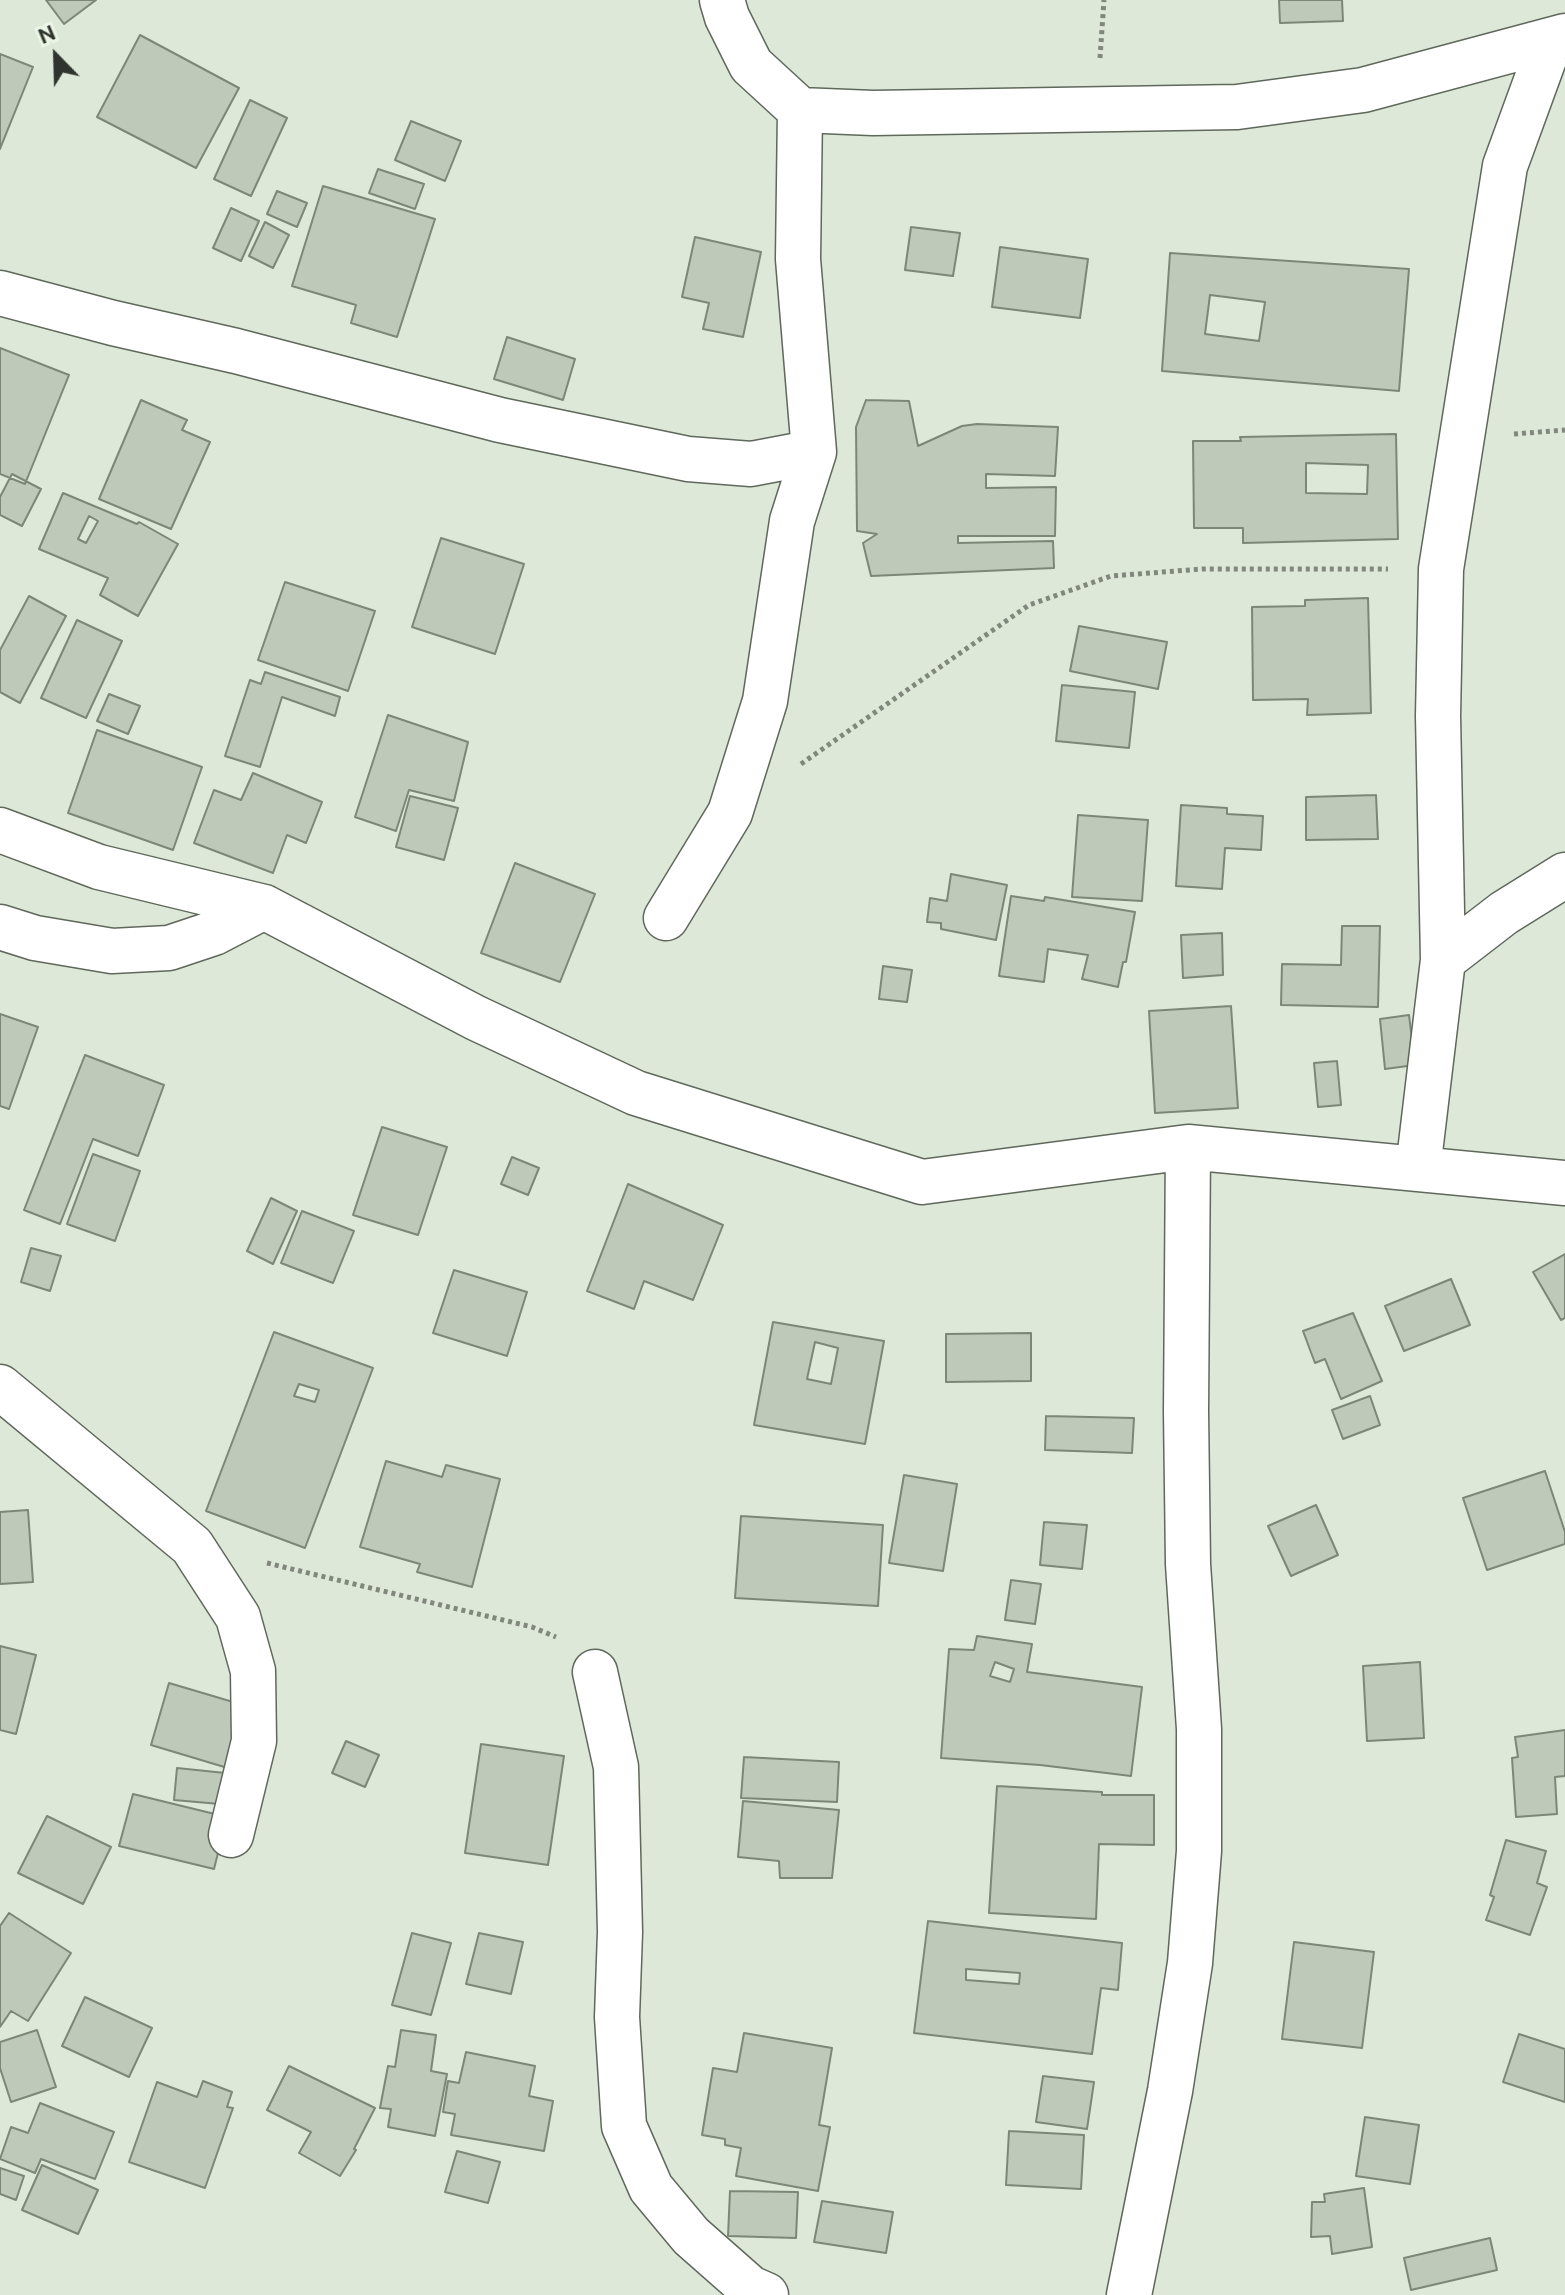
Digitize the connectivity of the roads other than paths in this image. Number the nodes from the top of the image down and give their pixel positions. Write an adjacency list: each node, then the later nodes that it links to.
1 (722, 0): 3 (street)
2 (1558, 38): 3 (street); 11 (street)
3 (800, 110): 5 (street)
4 (0, 293): 5 (street)
5 (814, 452): 9 (street)
6 (0, 830): 8 (street)
7 (1565, 875): 11 (street)
8 (264, 907): 10 (street); 12 (street)
9 (666, 918)
10 (0, 927)
11 (1443, 960): 13 (street)
12 (1188, 1147): 13 (street); 18 (street)
13 (1418, 1169): 14 (street)
14 (1565, 1183)
15 (0, 1387): 17 (street)
16 (595, 1672): 19 (street)
17 (231, 1835)
18 (1126, 2293)
19 (766, 2295)

